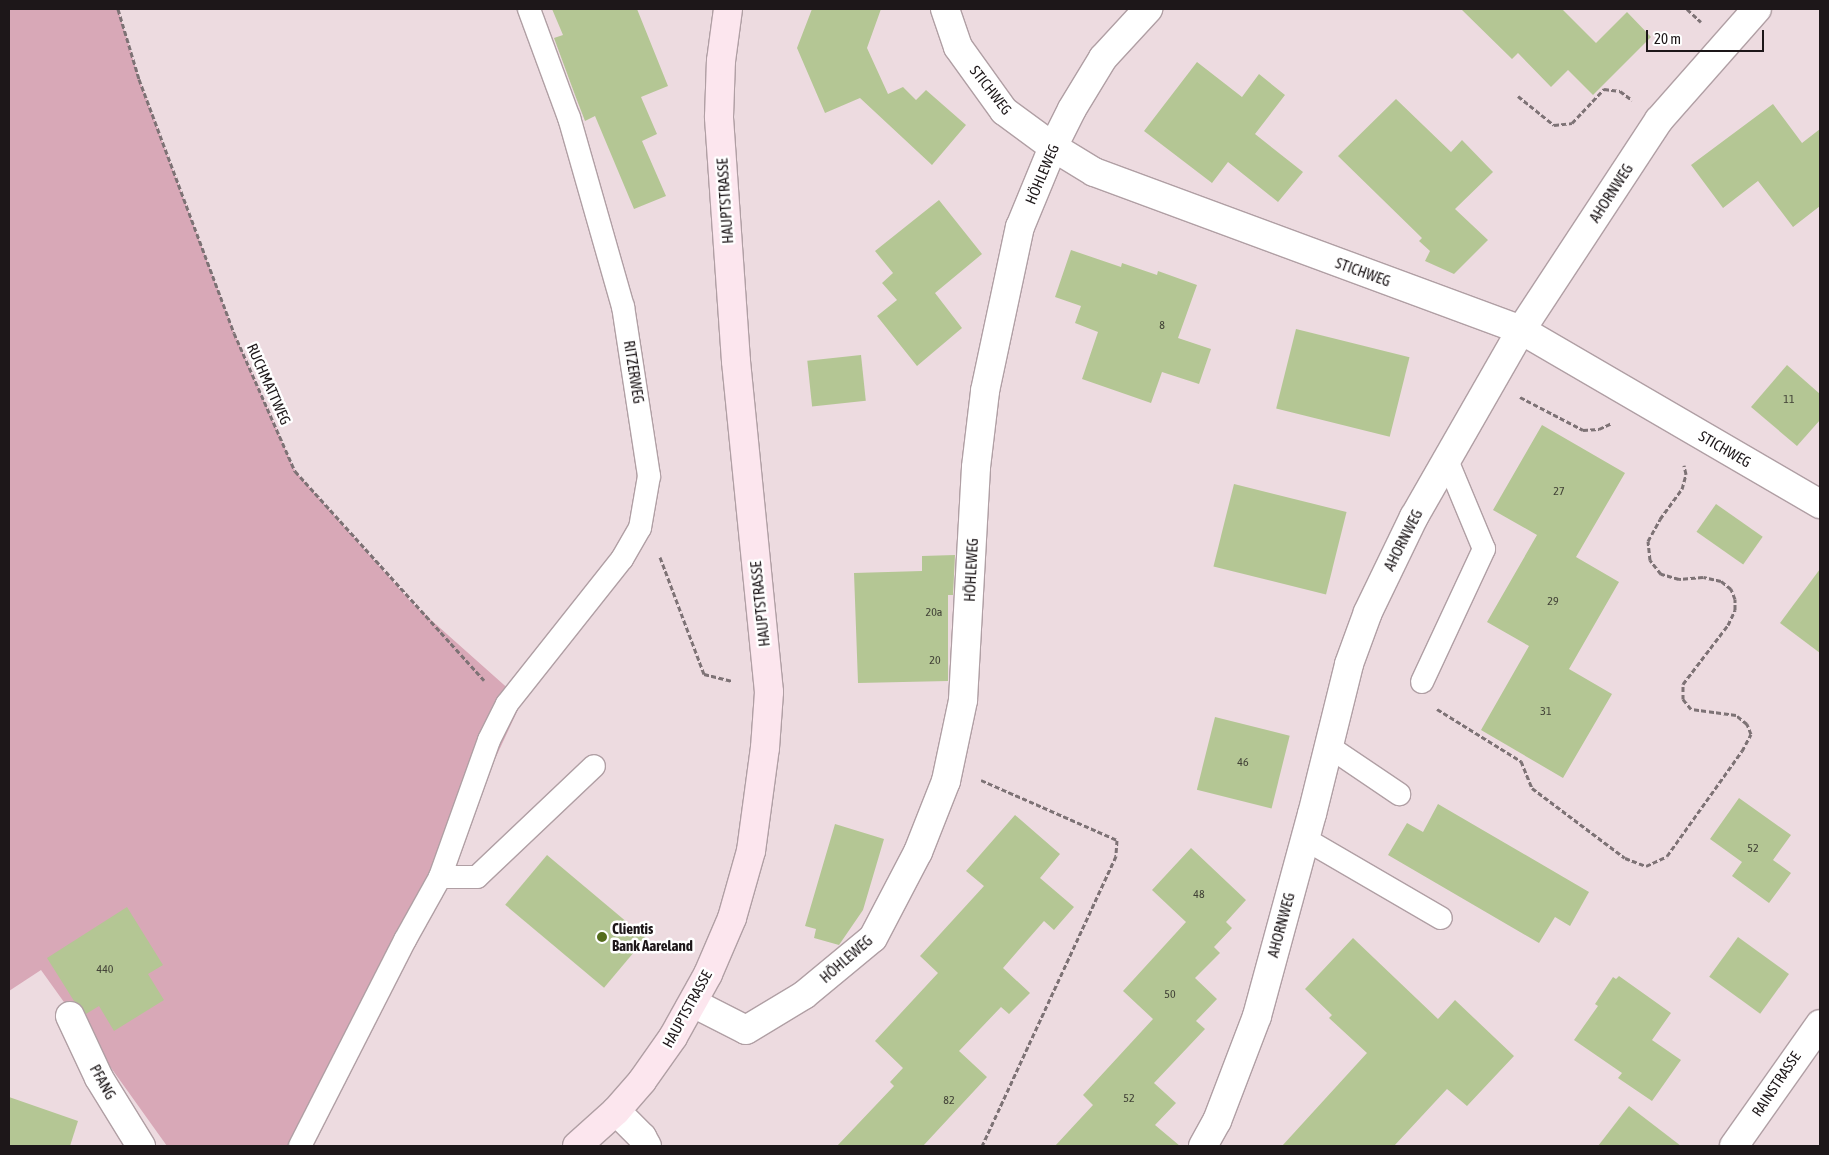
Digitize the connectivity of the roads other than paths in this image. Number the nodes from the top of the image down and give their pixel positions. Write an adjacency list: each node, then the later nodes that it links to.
1 (529, 9): 15 (lane, RITZERWEG)
2 (728, 9): 17 (street, HAUPTSTRASSE)
3 (945, 9): 6 (street, STICHWEG)
4 (1148, 9): 6 (street, HÖHLEWEG)
5 (1757, 9): 7 (street, AHORNWEG)
6 (1053, 147): 7 (street, STICHWEG); 17 (street, HÖHLEWEG)
7 (1521, 330): 8 (street, AHORNWEG); 9 (street, STICHWEG)
8 (1447, 460): 10 (lane); 11 (street, AHORNWEG)
9 (1820, 504)
10 (1422, 682)
11 (1328, 746): 13 (lane); 14 (street, AHORNWEG)
12 (594, 766): 15 (lane)
13 (1399, 794)
14 (1305, 839): 16 (lane); 25 (street, AHORNWEG)
15 (440, 877): 22 (lane, RITZERWEG)
16 (1441, 918)
17 (693, 1003): 20 (street, HAUPTSTRASSE)
18 (70, 1016): 21 (street, PFANG)
19 (1820, 1024): 26 (street, RAINSTRASSE)
20 (616, 1111): 23 (street, HAUPTSTRASSE); 24 (street)
21 (141, 1146)
22 (300, 1146)
23 (576, 1146)
24 (647, 1146)
25 (1203, 1146)
26 (1734, 1146)

